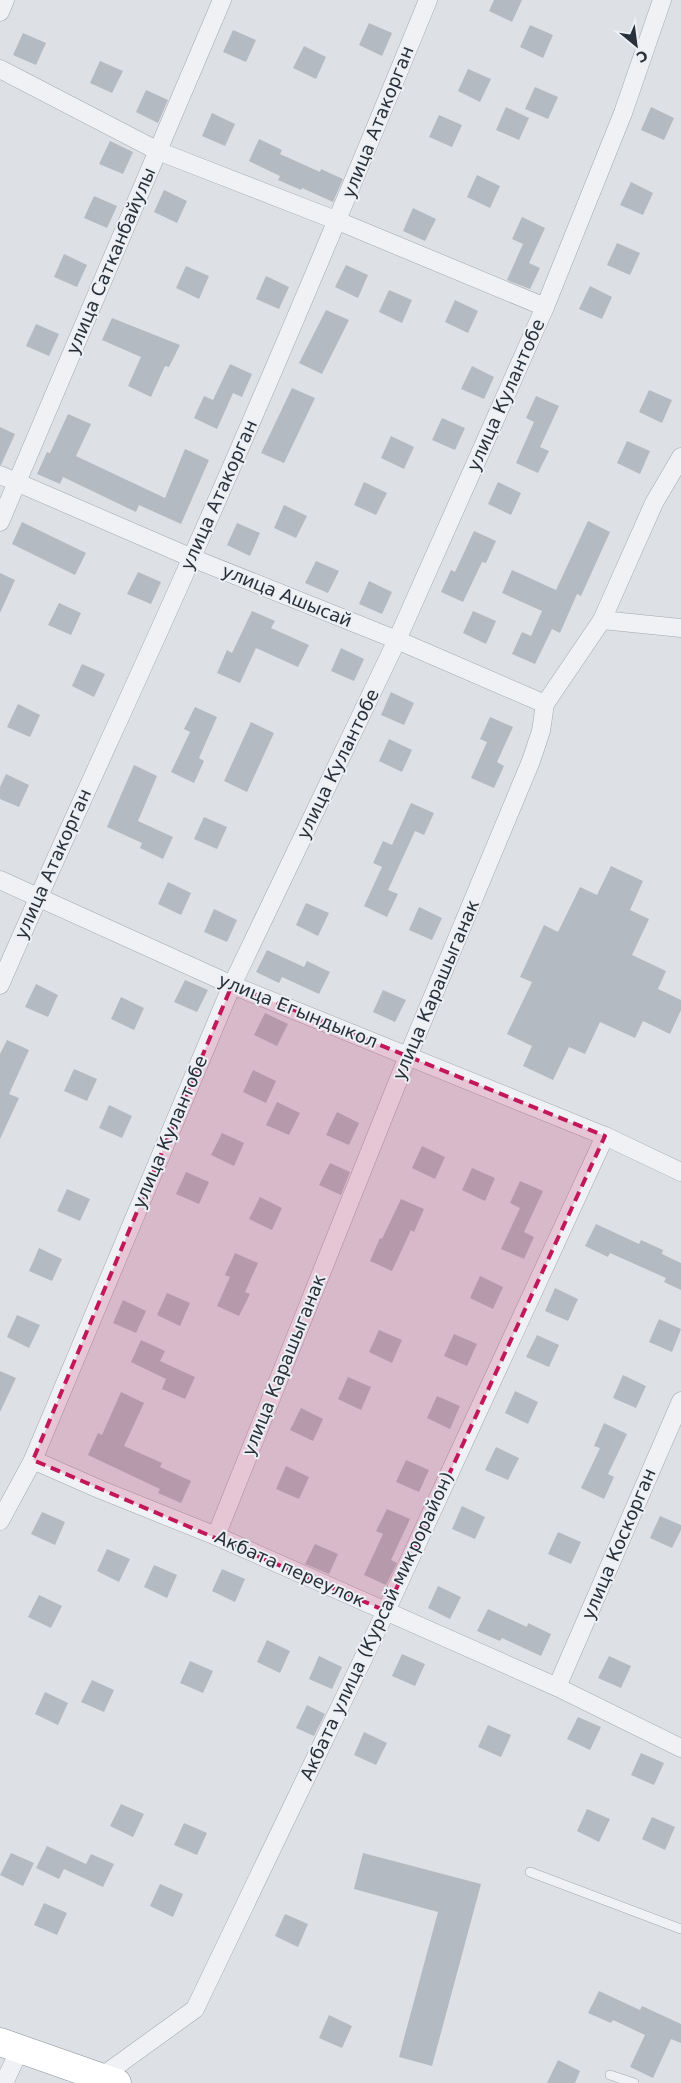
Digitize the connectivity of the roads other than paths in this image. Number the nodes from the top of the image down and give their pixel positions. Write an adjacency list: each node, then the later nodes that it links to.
1 (5, 0): 5 (street)
2 (222, 0): 7 (street, улица Сатканбайулы)
3 (428, 0): 8 (street, улица Атакорган)
4 (662, 0): 9 (street, улица Кулантобе)
5 (0, 12)
6 (0, 69): 7 (street)
7 (158, 151): 8 (street); 12 (street, улица Сатканбайулы)
8 (338, 221): 9 (street); 14 (street, улица Атакорган)
9 (545, 307): 17 (street, улица Кулантобе)
10 (681, 457): 15 (street, улица Карашыганак)
11 (0, 475): 12 (street, улица Ашысай)
12 (17, 482): 13 (street, улица Сатканбайулы); 14 (street, улица Ашысай)
13 (0, 522)
14 (192, 558): 17 (street, улица Ашысай); 20 (street, улица Атакорган)
15 (602, 620): 16 (street); 18 (street, улица Карашыганак)
16 (681, 628)
17 (397, 640): 18 (street, улица Ашысай); 21 (street, улица Кулантобе)
18 (545, 704): 23 (street, улица Карашыганак)
19 (0, 880): 20 (street, улица Егындыкол)
20 (38, 897): 21 (street, улица Егындыкол); 22 (street, улица Атакорган)
21 (232, 984): 23 (street, улица Егындыкол); 27 (street, улица Кулантобе)
22 (0, 985)
23 (408, 1056): 24 (street, улица Егындыкол); 29 (street, улица Карашыганак)
24 (604, 1136): 25 (street, улица Егындыкол); 30 (street, Акбата улица (Курсай микрорайон))
25 (681, 1172)
26 (681, 1401): 31 (street, улица Коскорган)
27 (33, 1460): 28 (street, улица Кулантобе); 29 (street, Акбата переулок)
28 (0, 1521)
29 (216, 1536): 30 (street, Акбата переулок)
30 (386, 1611): 31 (street, Акбата переулок); 37 (street, Акбата улица (Курсай микрорайон))
31 (557, 1687): 32 (street, Акбата переулок)
32 (681, 1748)
33 (530, 1872): 34 (lane)
34 (681, 1929)
35 (10, 2045): 37 (highway); 38 (street)
36 (610, 2075): 39 (lane)
37 (109, 2080)
38 (4, 2083)
39 (634, 2083)

